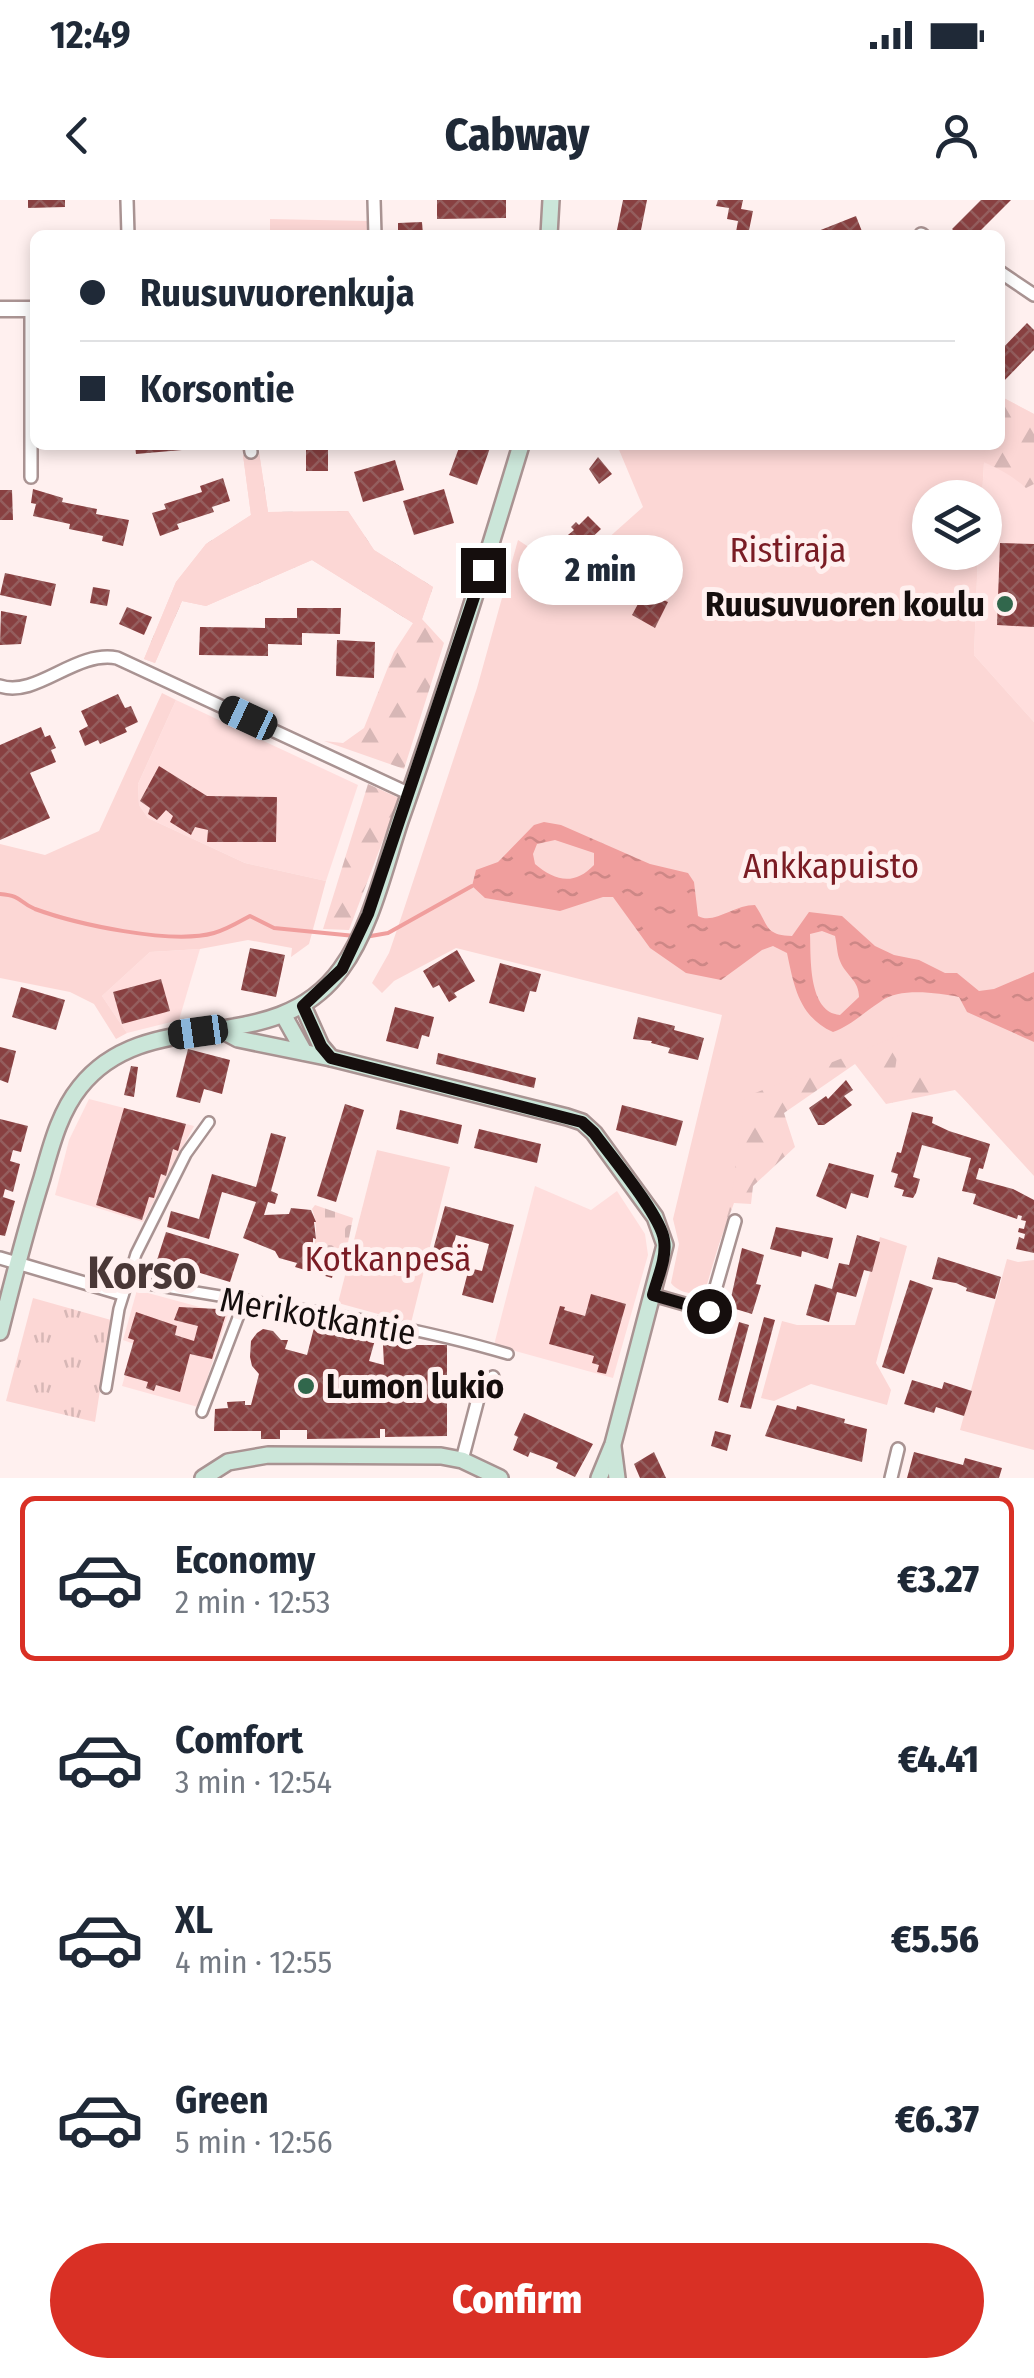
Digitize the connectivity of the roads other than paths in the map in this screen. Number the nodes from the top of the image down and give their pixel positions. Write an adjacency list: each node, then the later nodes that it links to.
1 (127, 200): 4 (street)
2 (374, 200): 5 (street)
3 (551, 200): 6 (main road)
4 (128, 230)
5 (376, 230)
6 (549, 230)
7 (1005, 275): 8 (street)
8 (1034, 295)
9 (0, 309): 10 (street)
10 (30, 309)
11 (31, 450): 13 (street)
12 (520, 450): 15 (main road)
13 (31, 478)
14 (0, 686): 15 (street)
15 (410, 794): 16 (main road)
16 (303, 1006): 17 (main road); 20 (main road)
17 (284, 1016): 18 (main road); 19 (main road)
18 (220, 1030): 19 (main road); 24 (main road)
19 (304, 1052): 20 (main road)
20 (331, 1058): 27 (main road)
21 (208, 1122): 25 (street)
22 (735, 1221): 27 (street)
23 (0, 1258): 24 (street)
24 (17, 1262): 26 (street); 29 (main road)
25 (126, 1280): 26 (street); 28 (street, Merikotkantie)
26 (122, 1294): 32 (street)
27 (653, 1295): 34 (main road)
28 (244, 1302): 30 (street, Merikotkantie); 33 (street)
29 (0, 1332)
30 (508, 1354)
31 (493, 1377): 36 (street)
32 (106, 1388)
33 (202, 1412)
34 (613, 1444): 39 (main road); 40 (main road)
35 (898, 1449): 41 (street)
36 (462, 1460): 37 (main road); 38 (main road)
37 (204, 1478)
38 (500, 1478)
39 (599, 1478)
40 (617, 1478)
41 (891, 1478)

